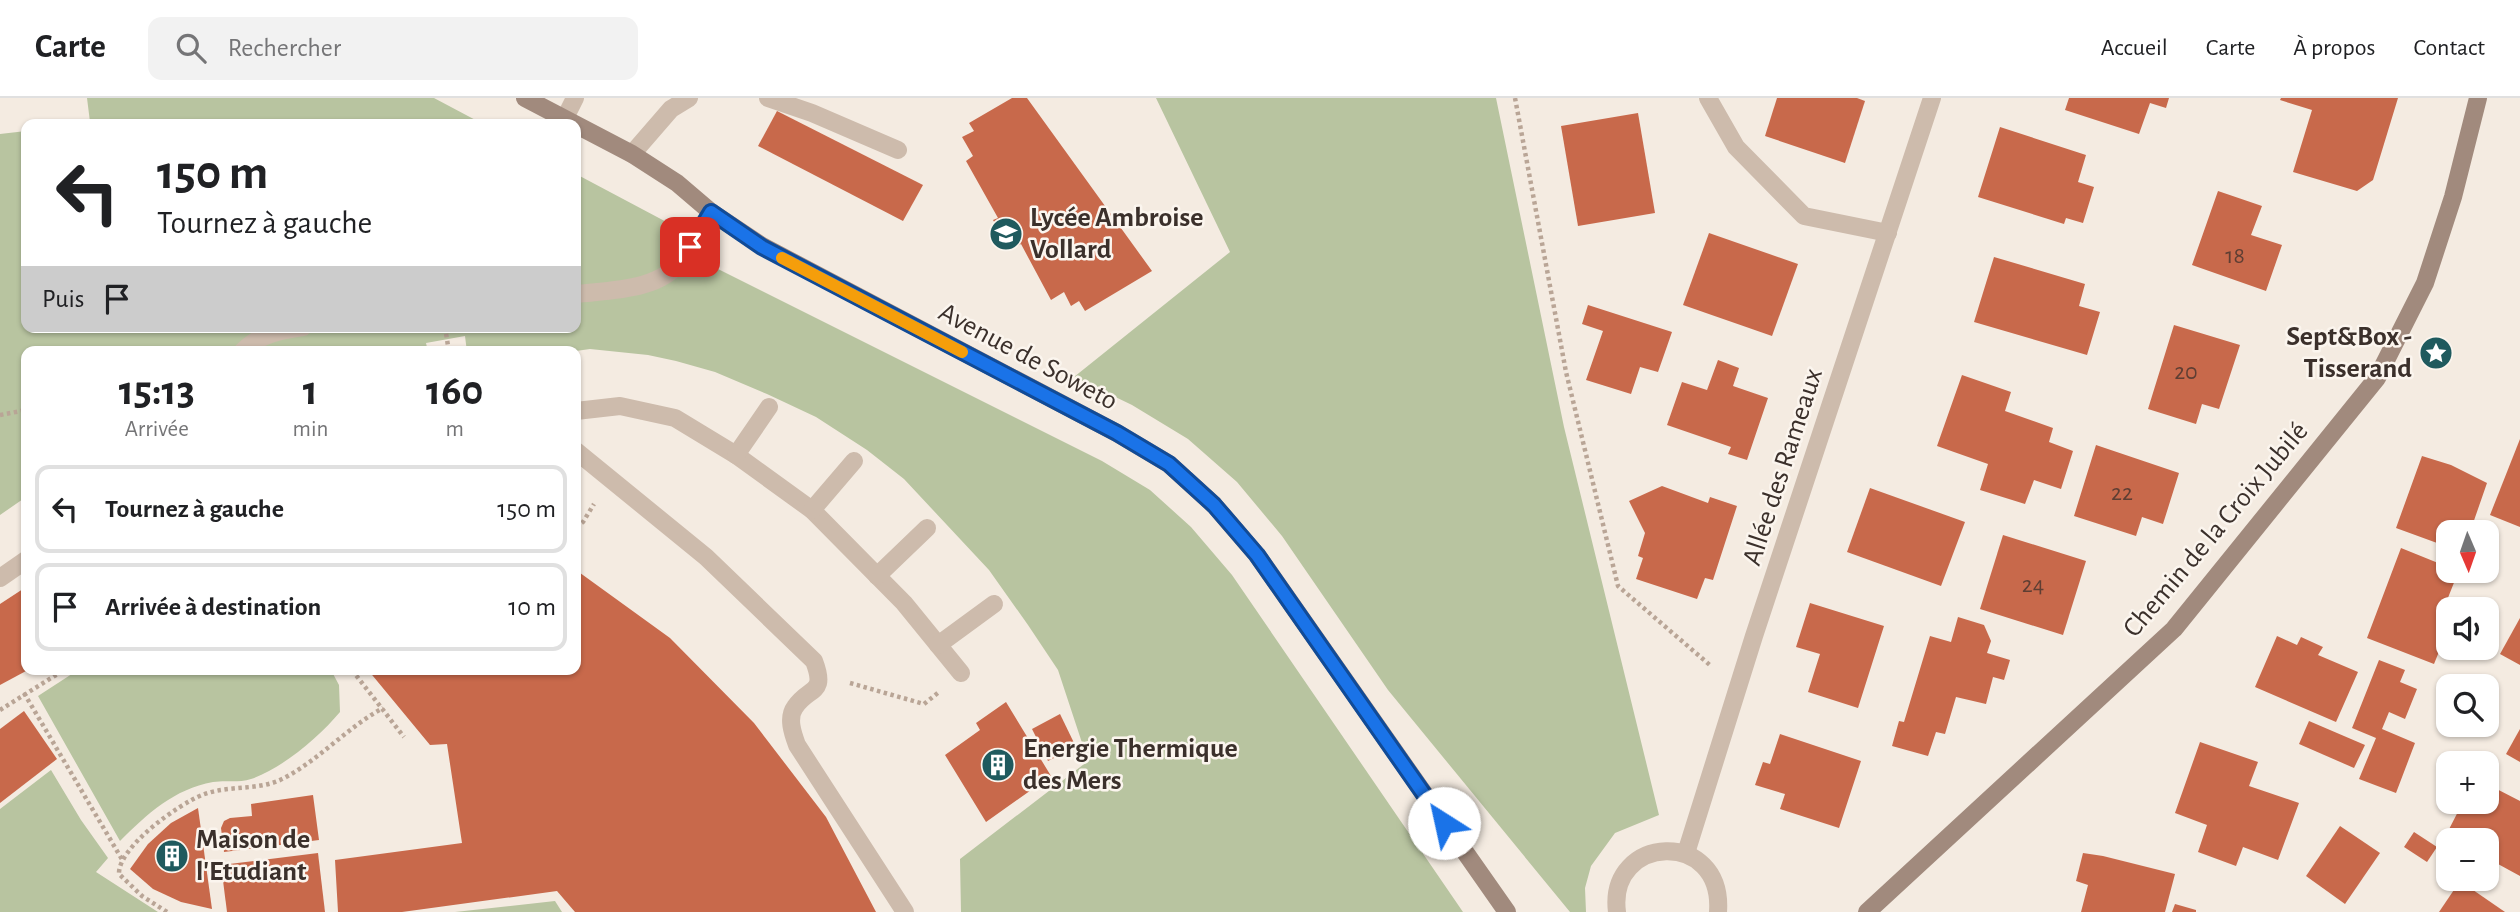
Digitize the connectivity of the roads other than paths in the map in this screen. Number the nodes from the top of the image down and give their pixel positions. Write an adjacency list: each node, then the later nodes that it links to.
1 (525, 98): 8 (street, Avenue de Soweto)
2 (575, 98): 8 (street)
3 (689, 98): 11 (street)
4 (768, 98): 10 (street)
5 (1709, 98): 13 (street)
6 (1932, 98): 13 (street, Allée des Rameaux)
7 (2478, 98): 35 (street, Chemin de la Croix Jubilé)
8 (565, 118)
9 (581, 127): 11 (street, Avenue de Soweto)
10 (898, 150)
11 (632, 154): 12 (street, Avenue de Soweto)
12 (711, 212): 14 (street); 32 (street, Avenue de Soweto)
13 (1888, 233): 30 (street, Allée des Rameaux)
14 (581, 293)
15 (273, 333): 16 (street)
16 (250, 346)
17 (769, 407): 20 (street)
18 (581, 411): 20 (street)
19 (581, 455): 31 (street)
20 (736, 455): 22 (street)
21 (854, 461): 22 (street)
22 (812, 510): 25 (street)
23 (927, 528): 25 (street)
24 (21, 563): 26 (street)
25 (877, 576): 28 (street)
26 (0, 578)
27 (994, 604): 28 (street)
28 (938, 645): 29 (street)
29 (961, 673)
30 (1686, 853): 33 (street); 34 (street)
31 (905, 912)
32 (1507, 912)
33 (1616, 912)
34 (1718, 912)
35 (1867, 912)

